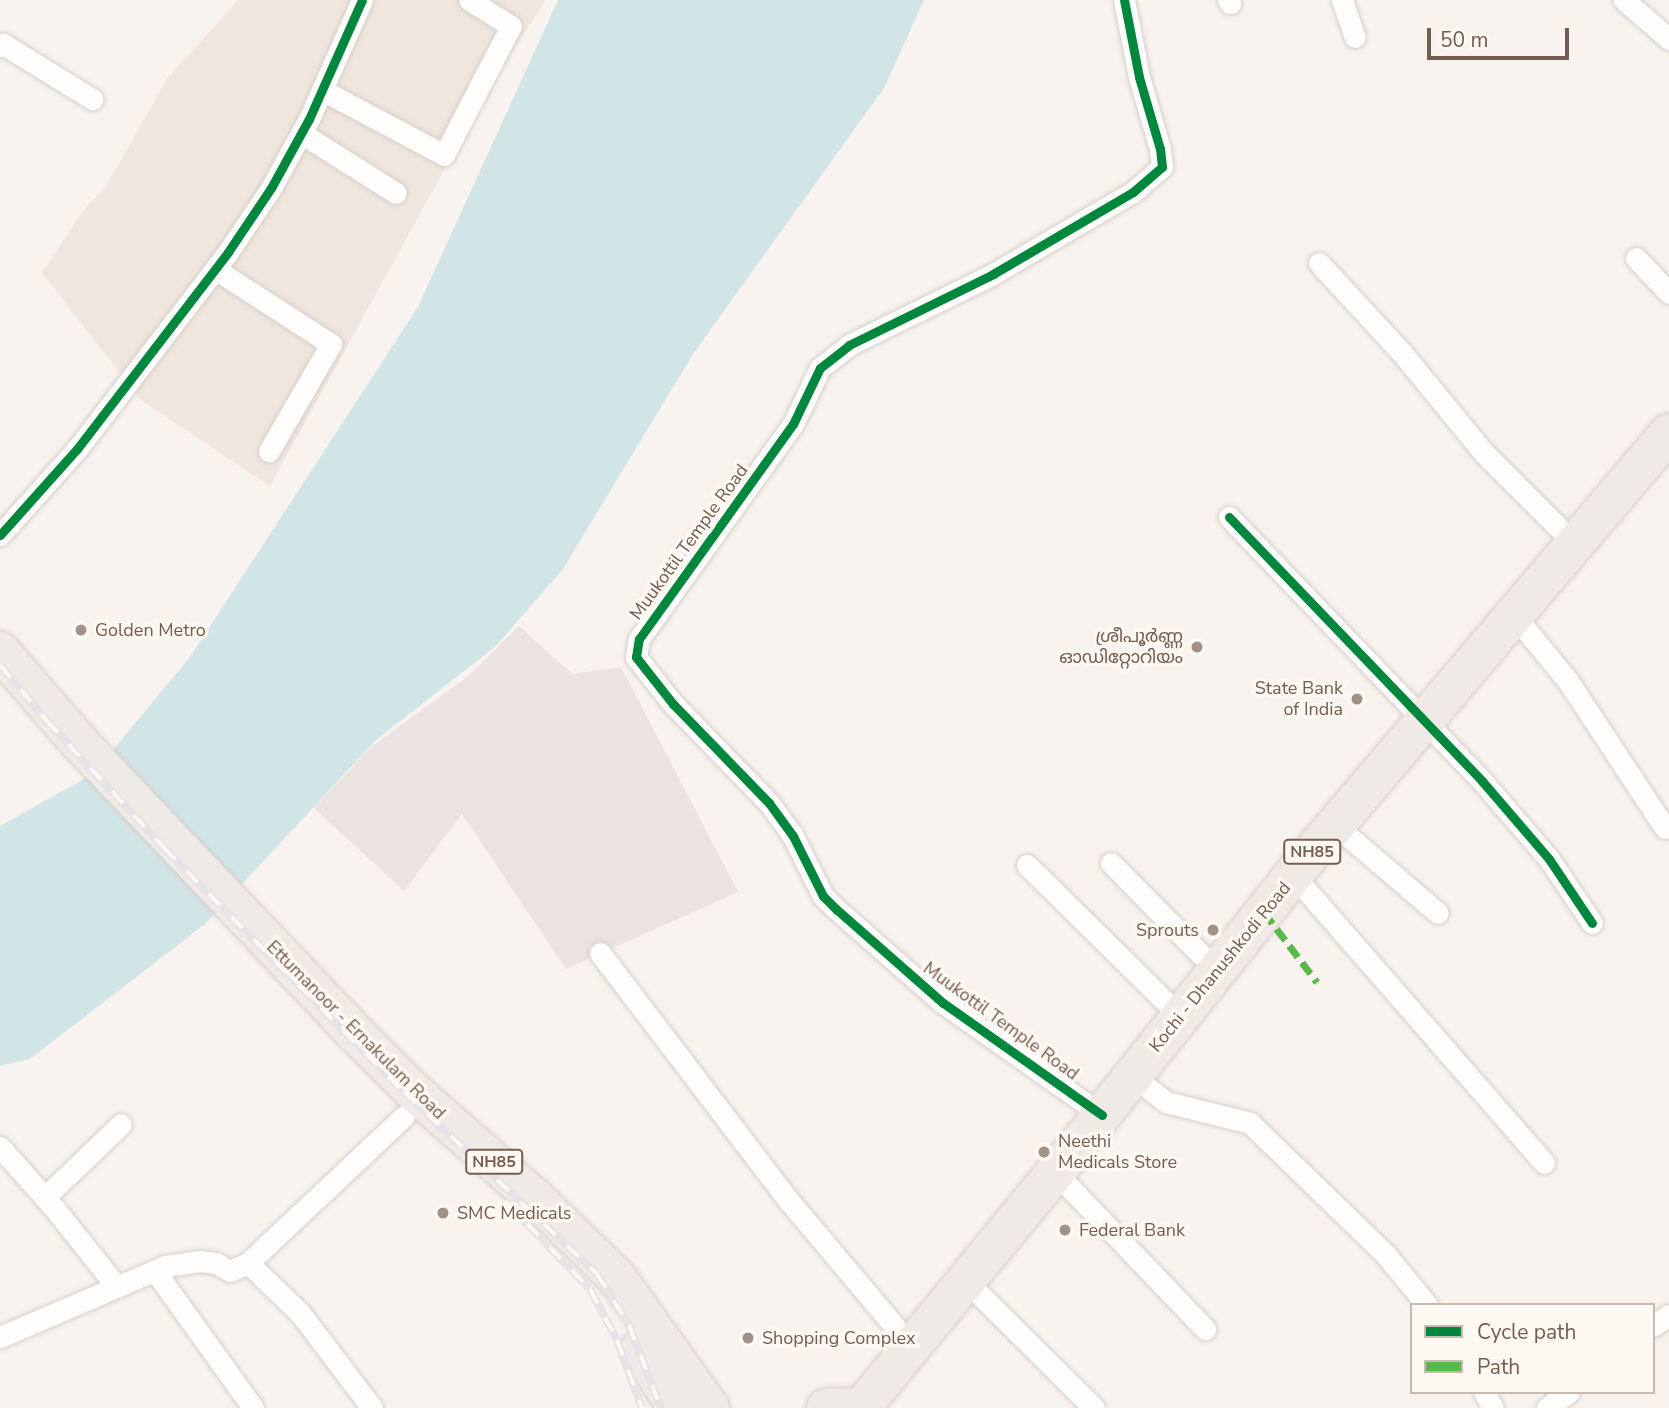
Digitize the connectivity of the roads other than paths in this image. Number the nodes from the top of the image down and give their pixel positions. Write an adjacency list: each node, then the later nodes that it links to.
1 (362, 0): 9 (street)
2 (470, 0): 9 (street)
3 (1124, 0): 39 (street, Muukottil Temple Road)
4 (1342, 0): 6 (street)
5 (1624, 0): 7 (street)
6 (1355, 37)
7 (1669, 39)
8 (0, 46): 10 (street)
9 (322, 90): 11 (street)
10 (92, 99)
11 (301, 133): 12 (street); 15 (street)
12 (396, 193)
13 (1636, 258): 16 (street)
14 (1319, 263): 21 (street)
15 (215, 269): 18 (street); 20 (street)
16 (1669, 293)
17 (1669, 433): 21 (highway, Kochi - Dhanushkodi Road / NH85)
18 (270, 450)
19 (1229, 517): 26 (street)
20 (0, 535)
21 (1573, 542): 22 (highway, Kochi - Dhanushkodi Road / NH85)
22 (1513, 614): 26 (highway, Kochi - Dhanushkodi Road / NH85); 28 (street)
23 (0, 651): 25 (highway, Ettumanoor - Ernakulam Road / NH85)
24 (0, 687): 25 (highway)
25 (43, 718): 37 (highway, Ettumanoor - Ernakulam Road / NH85)
26 (1422, 722): 27 (highway, Kochi - Dhanushkodi Road / NH85); 33 (street)
27 (1335, 825): 31 (highway, Kochi - Dhanushkodi Road / NH85); 32 (street)
28 (1665, 828)
29 (1111, 863): 35 (street)
30 (1027, 864): 36 (street)
31 (1293, 875): 35 (highway, Kochi - Dhanushkodi Road / NH85); 43 (street)
32 (1438, 913)
33 (1592, 923)
34 (600, 953): 53 (street)
35 (1217, 971): 36 (highway, Kochi - Dhanushkodi Road / NH85)
36 (1181, 1017): 38 (highway, Kochi - Dhanushkodi Road / NH85)
37 (339, 1036): 40 (highway); 59 (highway, Ettumanoor - Ernakulam Road / NH85)
38 (1133, 1076): 39 (highway, Kochi - Dhanushkodi Road / NH85); 50 (street)
39 (1102, 1115): 44 (highway, Kochi - Dhanushkodi Road / NH85)
40 (404, 1116): 46 (street); 58 (highway)
41 (121, 1124): 45 (street)
42 (0, 1147): 45 (street)
43 (1544, 1163)
44 (1056, 1173): 48 (highway, Kochi - Dhanushkodi Road / NH85); 51 (street)
45 (45, 1197): 49 (street)
46 (248, 1263): 47 (street); 57 (street)
47 (155, 1271): 49 (street); 56 (street)
48 (965, 1280): 53 (highway, Kochi - Dhanushkodi Road); 60 (street)
49 (117, 1287): 52 (street)
50 (1425, 1303)
51 (1205, 1329)
52 (0, 1337)
53 (911, 1346): 55 (highway, Kochi - Dhanushkodi Road)
54 (1566, 1394): 61 (street)
55 (859, 1405)
56 (253, 1408)
57 (372, 1408)
58 (677, 1408)
59 (710, 1408)
60 (1094, 1408)
61 (1547, 1408)

